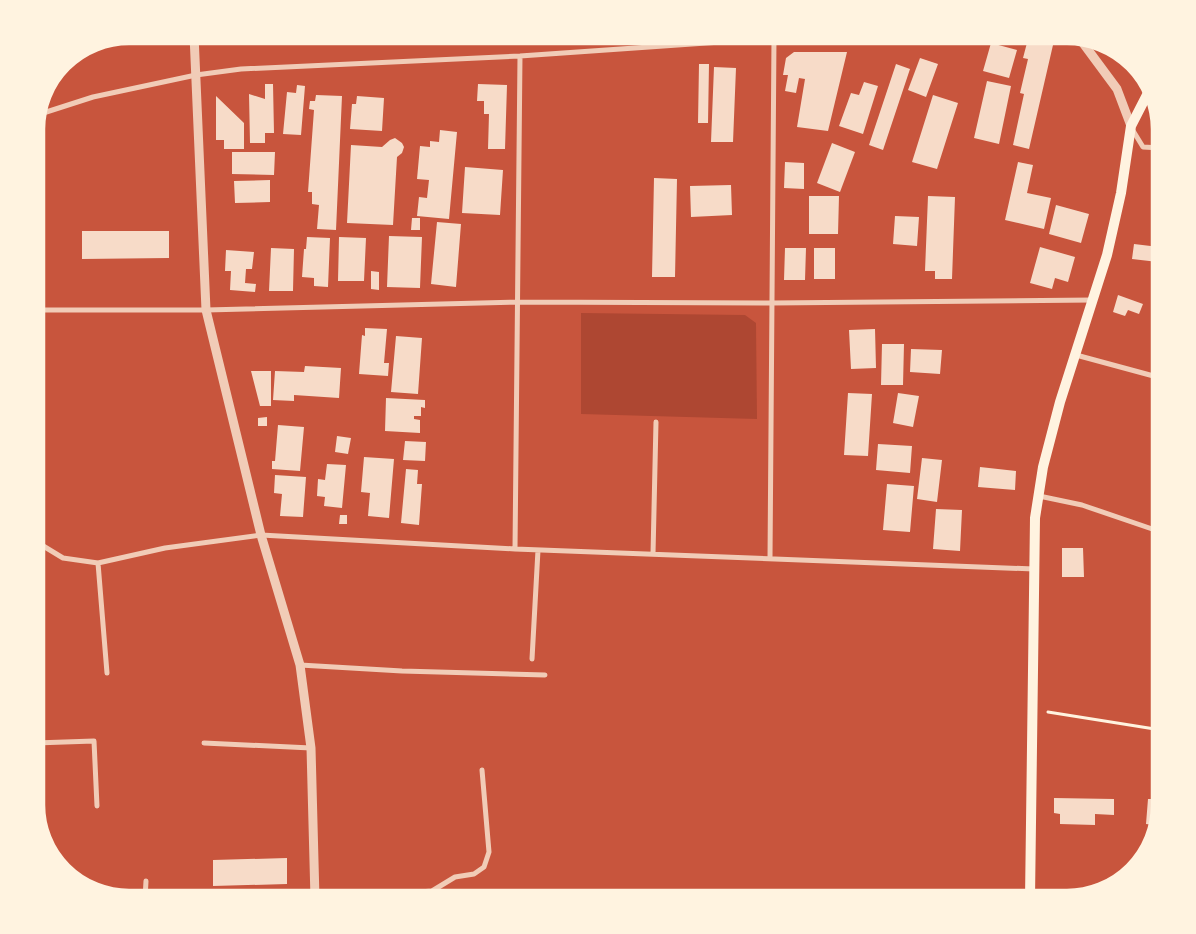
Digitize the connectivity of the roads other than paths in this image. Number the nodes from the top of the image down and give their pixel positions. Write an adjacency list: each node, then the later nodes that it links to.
1 (194, 44): 6 (street)
2 (689, 44): 5 (street)
3 (774, 44): 13 (street)
4 (1085, 45): 9 (street)
5 (520, 56): 6 (street); 12 (street)
6 (196, 75): 8 (street); 15 (street)
7 (1146, 96): 9 (main road)
8 (45, 112)
9 (1131, 126): 10 (street); 11 (main road)
10 (1152, 148)
11 (1094, 300): 13 (street); 16 (main road)
12 (517, 302): 13 (street); 15 (street); 23 (street)
13 (772, 303): 26 (street)
14 (44, 310): 15 (street)
15 (206, 310): 21 (street)
16 (1076, 355): 17 (street); 19 (main road)
17 (1152, 376)
18 (656, 422): 25 (street)
19 (1038, 496): 20 (street); 28 (main road)
20 (1152, 529)
21 (261, 535): 23 (street); 27 (street); 30 (street)
22 (44, 546): 27 (street)
23 (515, 549): 24 (street)
24 (538, 550): 25 (street); 29 (street)
25 (653, 554): 26 (street)
26 (770, 559): 28 (street)
27 (98, 563): 31 (street)
28 (1034, 569): 42 (main road)
29 (532, 659)
30 (300, 665): 32 (street); 35 (street)
31 (107, 672)
32 (545, 675)
33 (44, 743): 37 (street)
34 (204, 743): 35 (street)
35 (311, 748): 40 (street)
36 (482, 770): 41 (street)
37 (97, 806)
38 (146, 881): 39 (street)
39 (146, 890)
40 (315, 890)
41 (434, 890)
42 (1030, 890)

